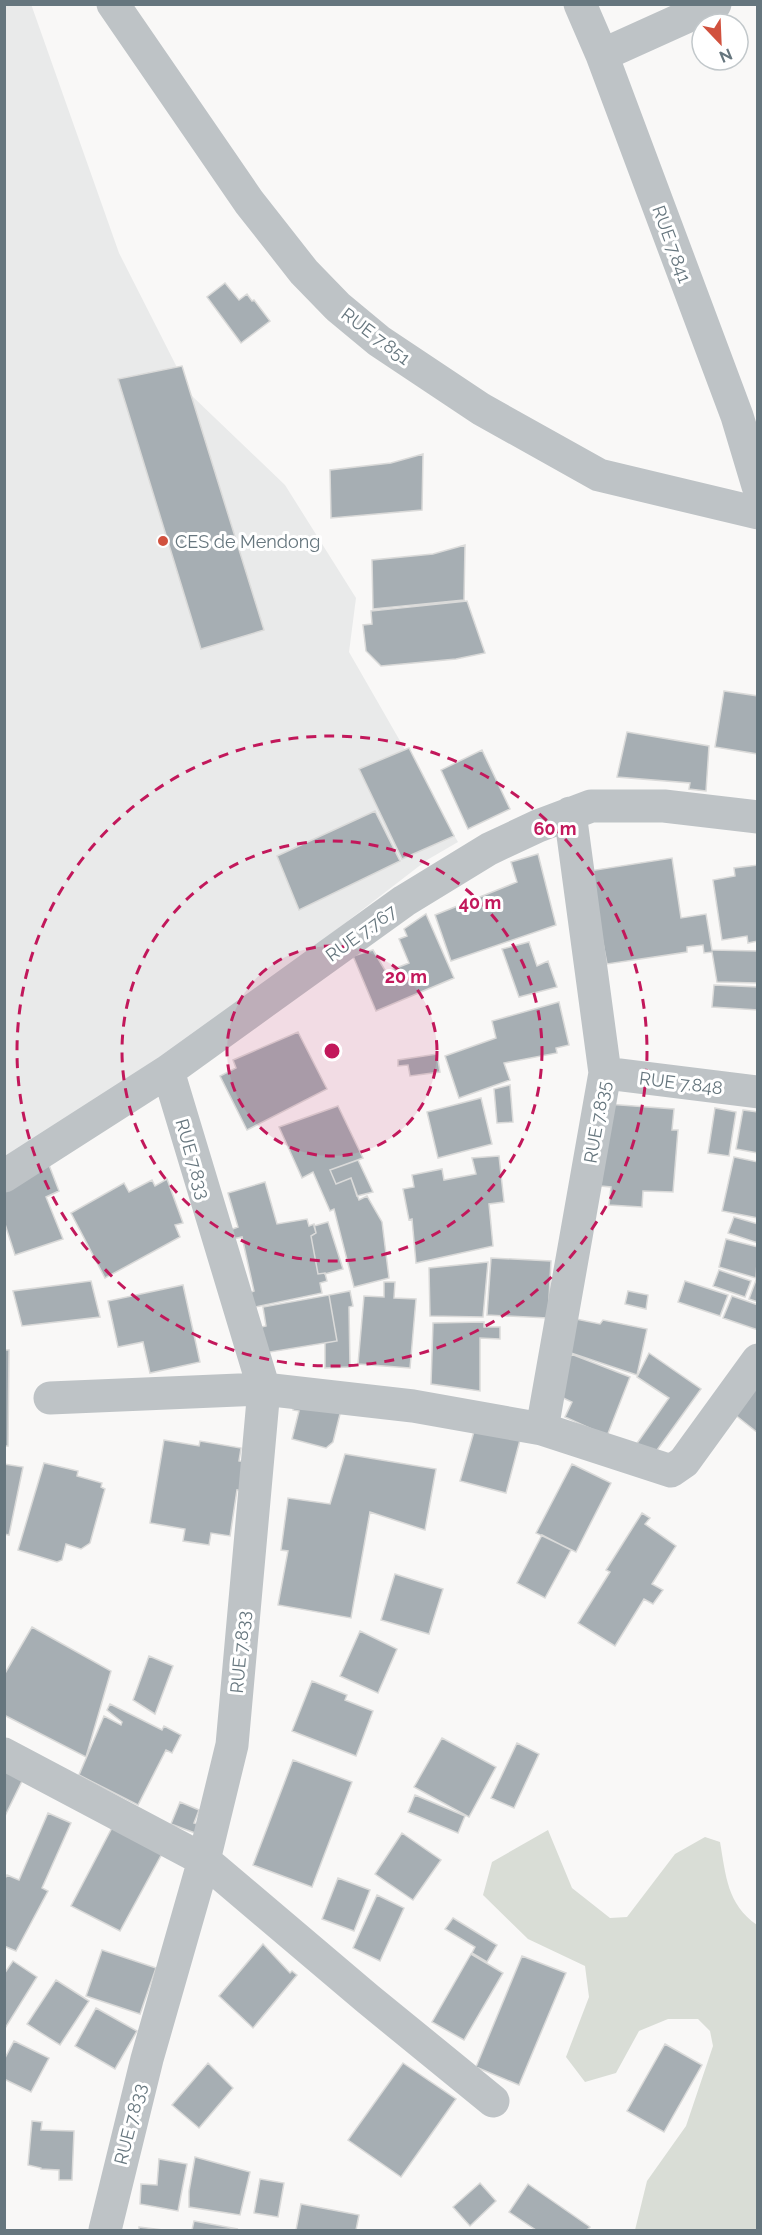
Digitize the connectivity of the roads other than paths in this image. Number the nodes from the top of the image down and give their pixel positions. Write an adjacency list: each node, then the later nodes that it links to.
1 (112, 4): 6 (street, RUE 7.851)
2 (580, 4): 4 (street, RUE 7.841)
3 (715, 4): 4 (street)
4 (602, 55): 5 (street, RUE 7.841)
5 (758, 486)
6 (758, 513)
7 (570, 813): 8 (street, RUE 7.767); 9 (street, RUE 7.767); 10 (street, RUE 7.835)
8 (758, 817)
9 (168, 1071): 12 (street, RUE 7.767); 14 (street, RUE 7.833)
10 (606, 1073): 11 (street, RUE 7.848); 16 (street, RUE 7.835)
11 (758, 1092)
12 (4, 1176)
13 (758, 1360): 16 (street)
14 (264, 1389): 15 (street); 16 (street); 18 (street, RUE 7.833)
15 (50, 1398)
16 (542, 1429)
17 (4, 1754): 18 (street)
18 (204, 1860): 19 (street); 20 (street, RUE 7.833)
19 (493, 2101)
20 (105, 2230)

